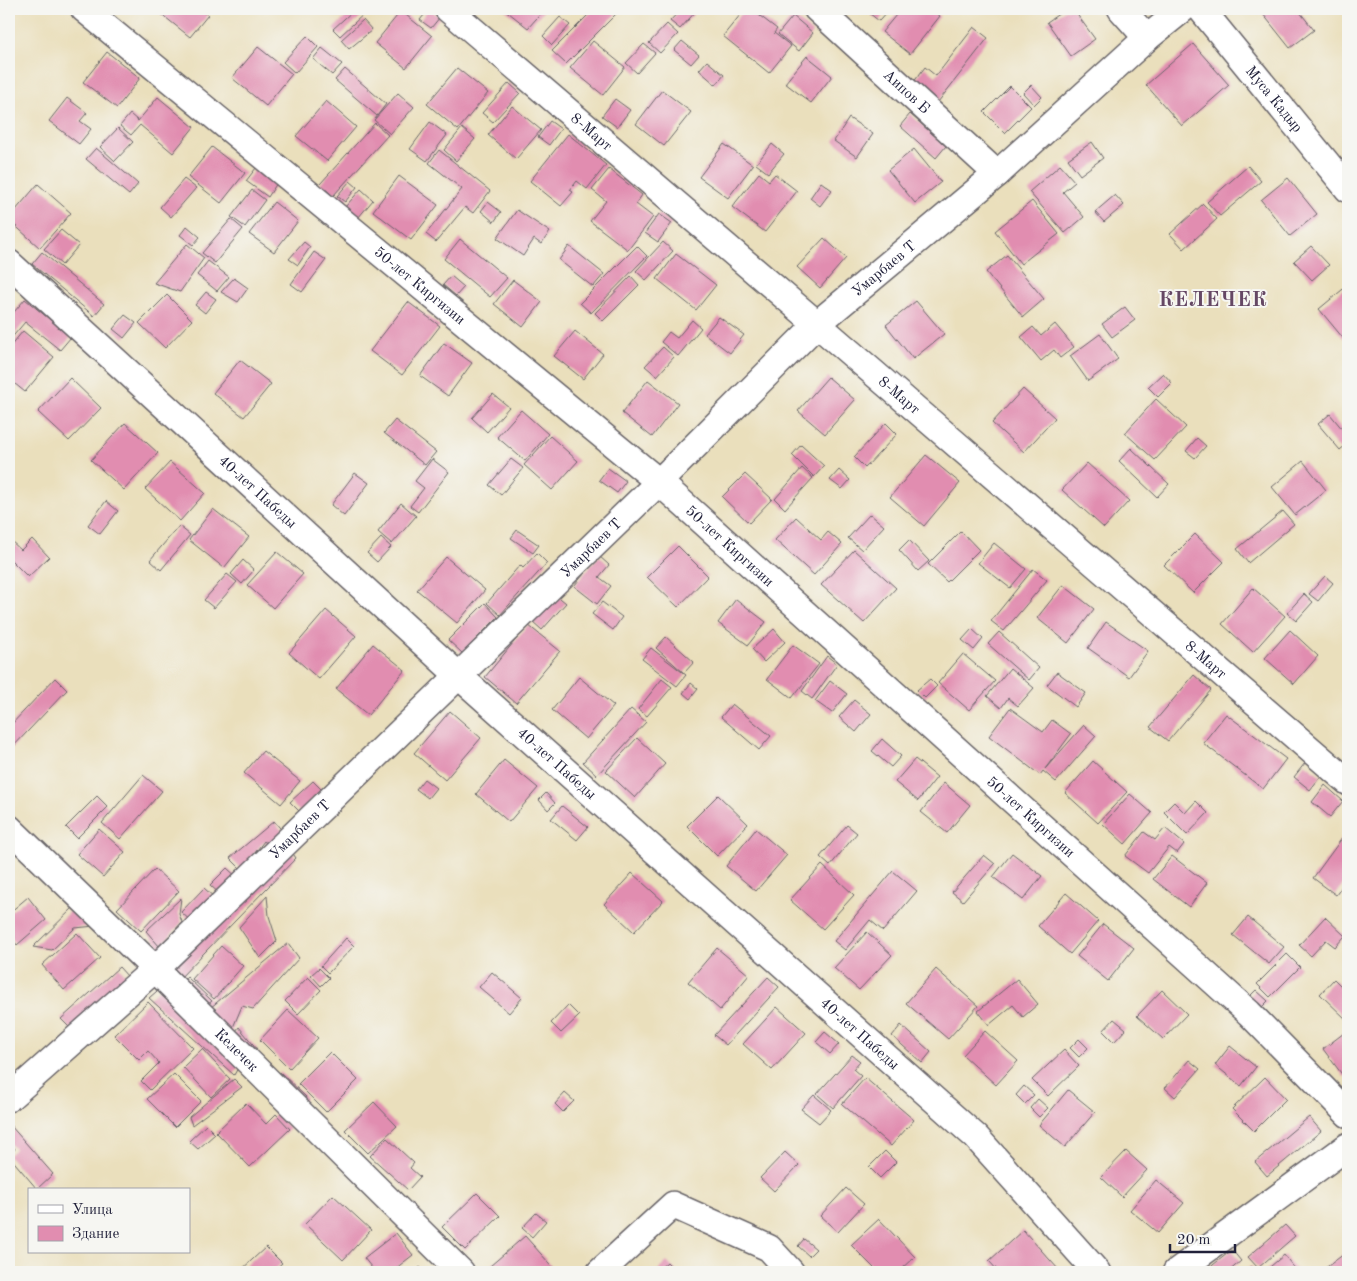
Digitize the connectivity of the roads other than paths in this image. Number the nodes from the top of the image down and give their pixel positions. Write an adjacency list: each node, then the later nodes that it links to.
1 (84, 9): 12 (street, 50-лет Киргизии)
2 (448, 9): 11 (street, 8-Март)
3 (817, 9): 8 (street, Аипов Б)
4 (1121, 9): 7 (street)
5 (1183, 9): 7 (street, Умарбаев Т)
6 (1201, 9): 9 (street, Муса Кадыр)
7 (1147, 38): 8 (street, Умарбаев Т)
8 (997, 174): 11 (street, Умарбаев Т)
9 (1348, 189)
10 (9, 262): 13 (street, 40-лет Пабеды)
11 (818, 324): 12 (street, Умарбаев Т); 14 (street, 8-Март)
12 (659, 482): 13 (street, Умарбаев Т); 18 (street, 50-лет Киргизии)
13 (459, 676): 16 (street, Умарбаев Т); 23 (street, 40-лет Пабеды)
14 (1348, 782)
15 (9, 828): 16 (street, Келечек)
16 (155, 969): 17 (street, Умарбаев Т); 20 (street, Келечек)
17 (9, 1098)
18 (1348, 1114)
19 (1348, 1146): 24 (street)
20 (461, 1272)
21 (600, 1272): 22 (street)
22 (791, 1272)
23 (1097, 1272)
24 (1176, 1272)

